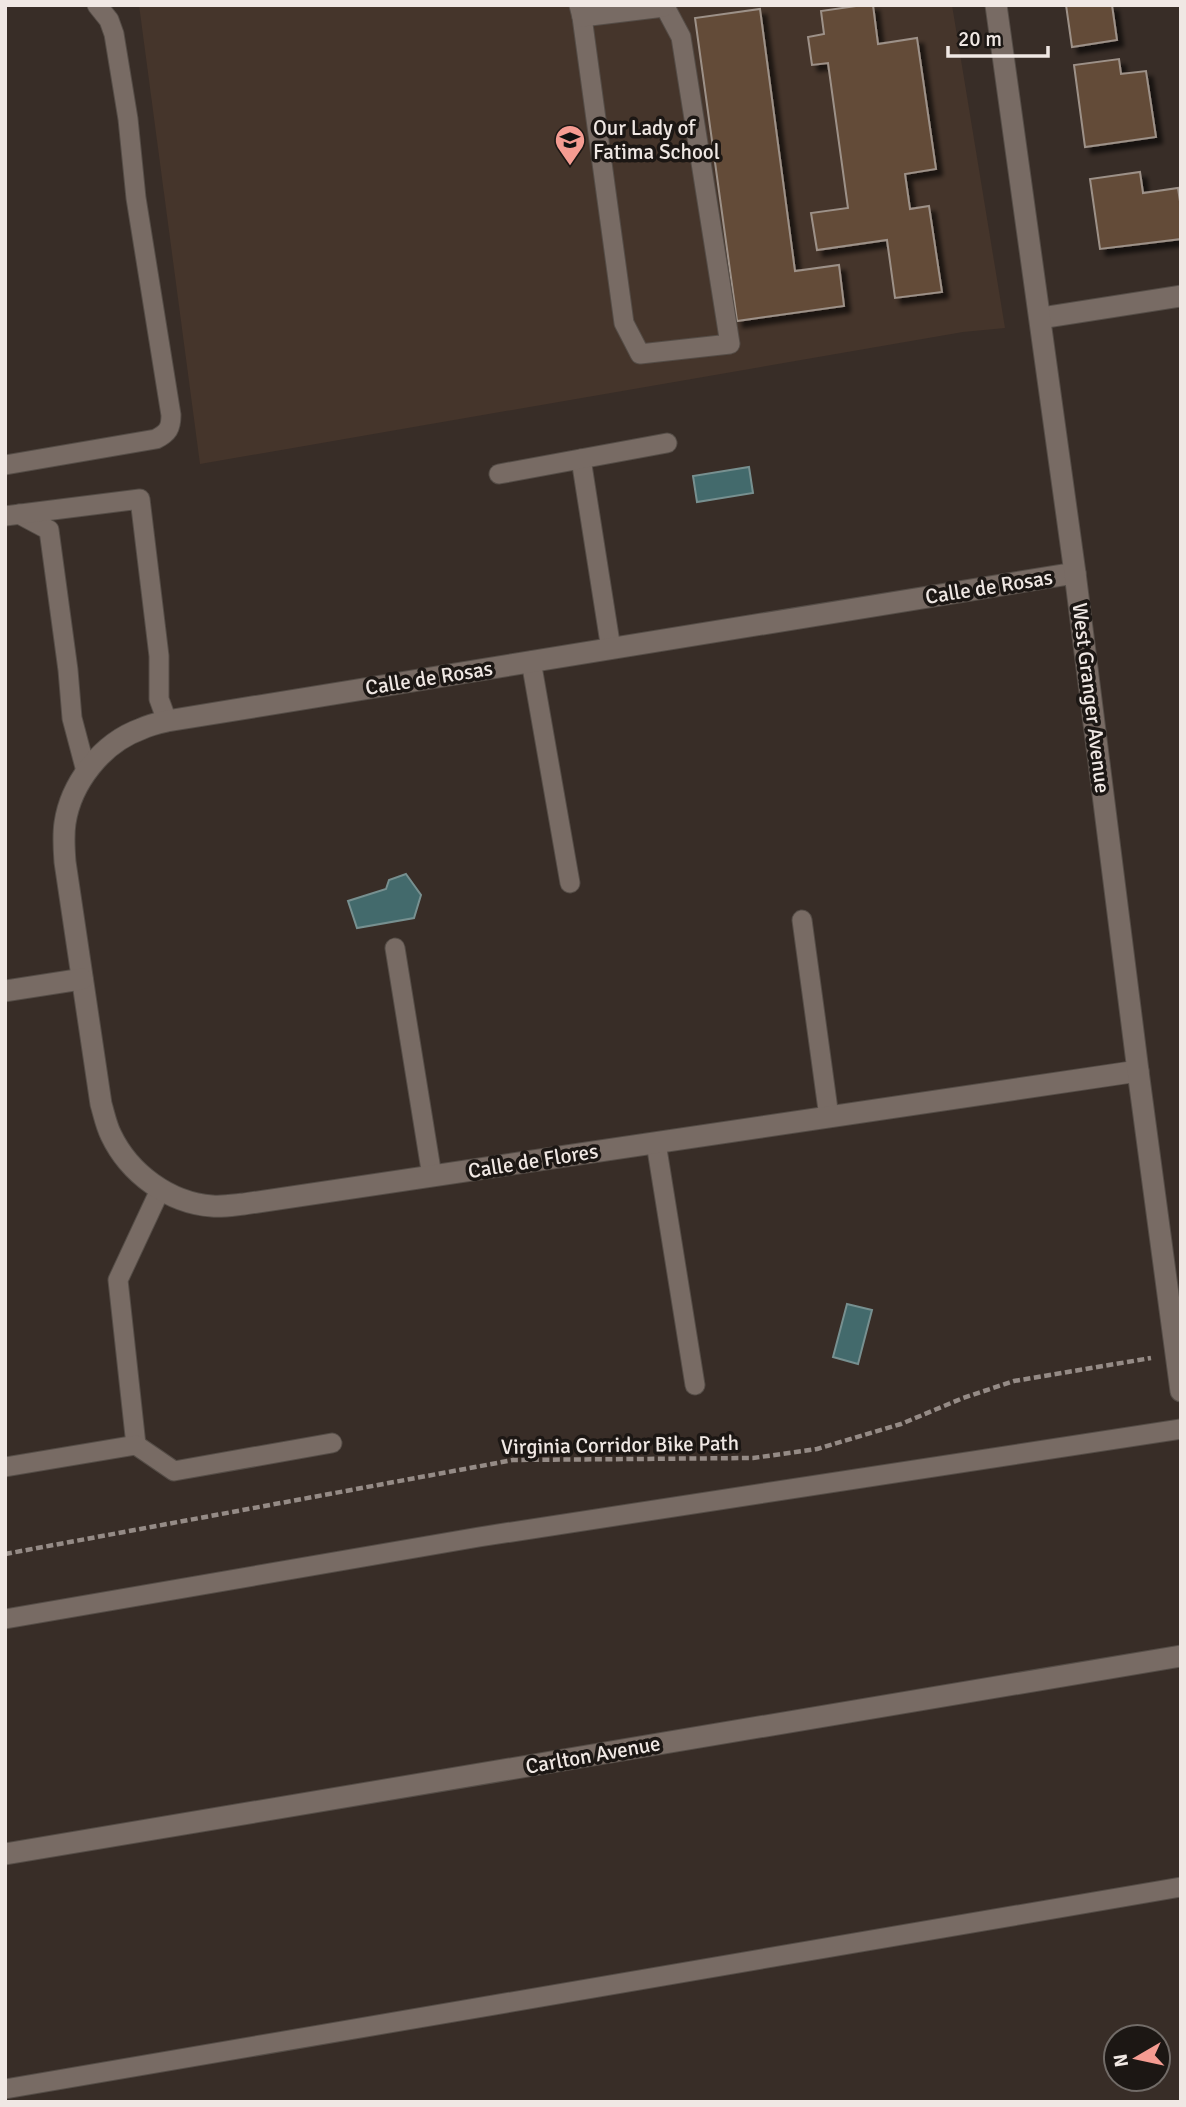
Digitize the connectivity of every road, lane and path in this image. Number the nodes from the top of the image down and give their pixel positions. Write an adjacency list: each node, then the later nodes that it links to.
1 (97, 5): 9 (lane)
2 (996, 5): 6 (street, West Granger Avenue)
3 (664, 6): 4 (lane); 4 (lane)
4 (581, 11)
5 (1181, 296): 6 (street)
6 (1041, 317): 12 (street, West Granger Avenue)
7 (667, 443): 8 (lane)
8 (581, 459): 10 (lane); 13 (lane)
9 (5, 465)
10 (499, 474)
11 (12, 515): 15 (lane); 16 (lane)
12 (1075, 573): 13 (street, Calle de Rosas); 22 (street, West Granger Avenue)
13 (611, 649): 14 (street, Calle de Rosas)
14 (531, 661): 15 (street, Calle de Rosas); 17 (lane)
15 (167, 721): 16 (street, Calle de Rosas)
16 (86, 771): 20 (street, Calle de Rosas)
17 (570, 883)
18 (802, 920): 23 (lane)
19 (395, 948): 25 (lane)
20 (82, 979): 21 (street); 26 (street, Calle de Flores)
21 (5, 991)
22 (1138, 1070): 23 (street, Calle de Flores); 27 (street, West Granger Avenue)
23 (829, 1117): 24 (street, Calle de Flores)
24 (656, 1143): 25 (street, Calle de Flores); 29 (lane)
25 (432, 1177): 26 (street, Calle de Flores)
26 (160, 1189): 33 (lane)
27 (1173, 1267): 30 (street, West Granger Avenue)
28 (1146, 1359): 35 (path, Virginia Corridor Bike Path)
29 (695, 1385)
30 (1181, 1391)
31 (1181, 1429): 36 (lane)
32 (332, 1443): 33 (lane)
33 (136, 1445): 34 (lane)
34 (5, 1467)
35 (5, 1554)
36 (5, 1619)
37 (1181, 1656): 38 (street, Carlton Avenue)
38 (5, 1854)
39 (1181, 1887): 40 (lane)
40 (5, 2089)

